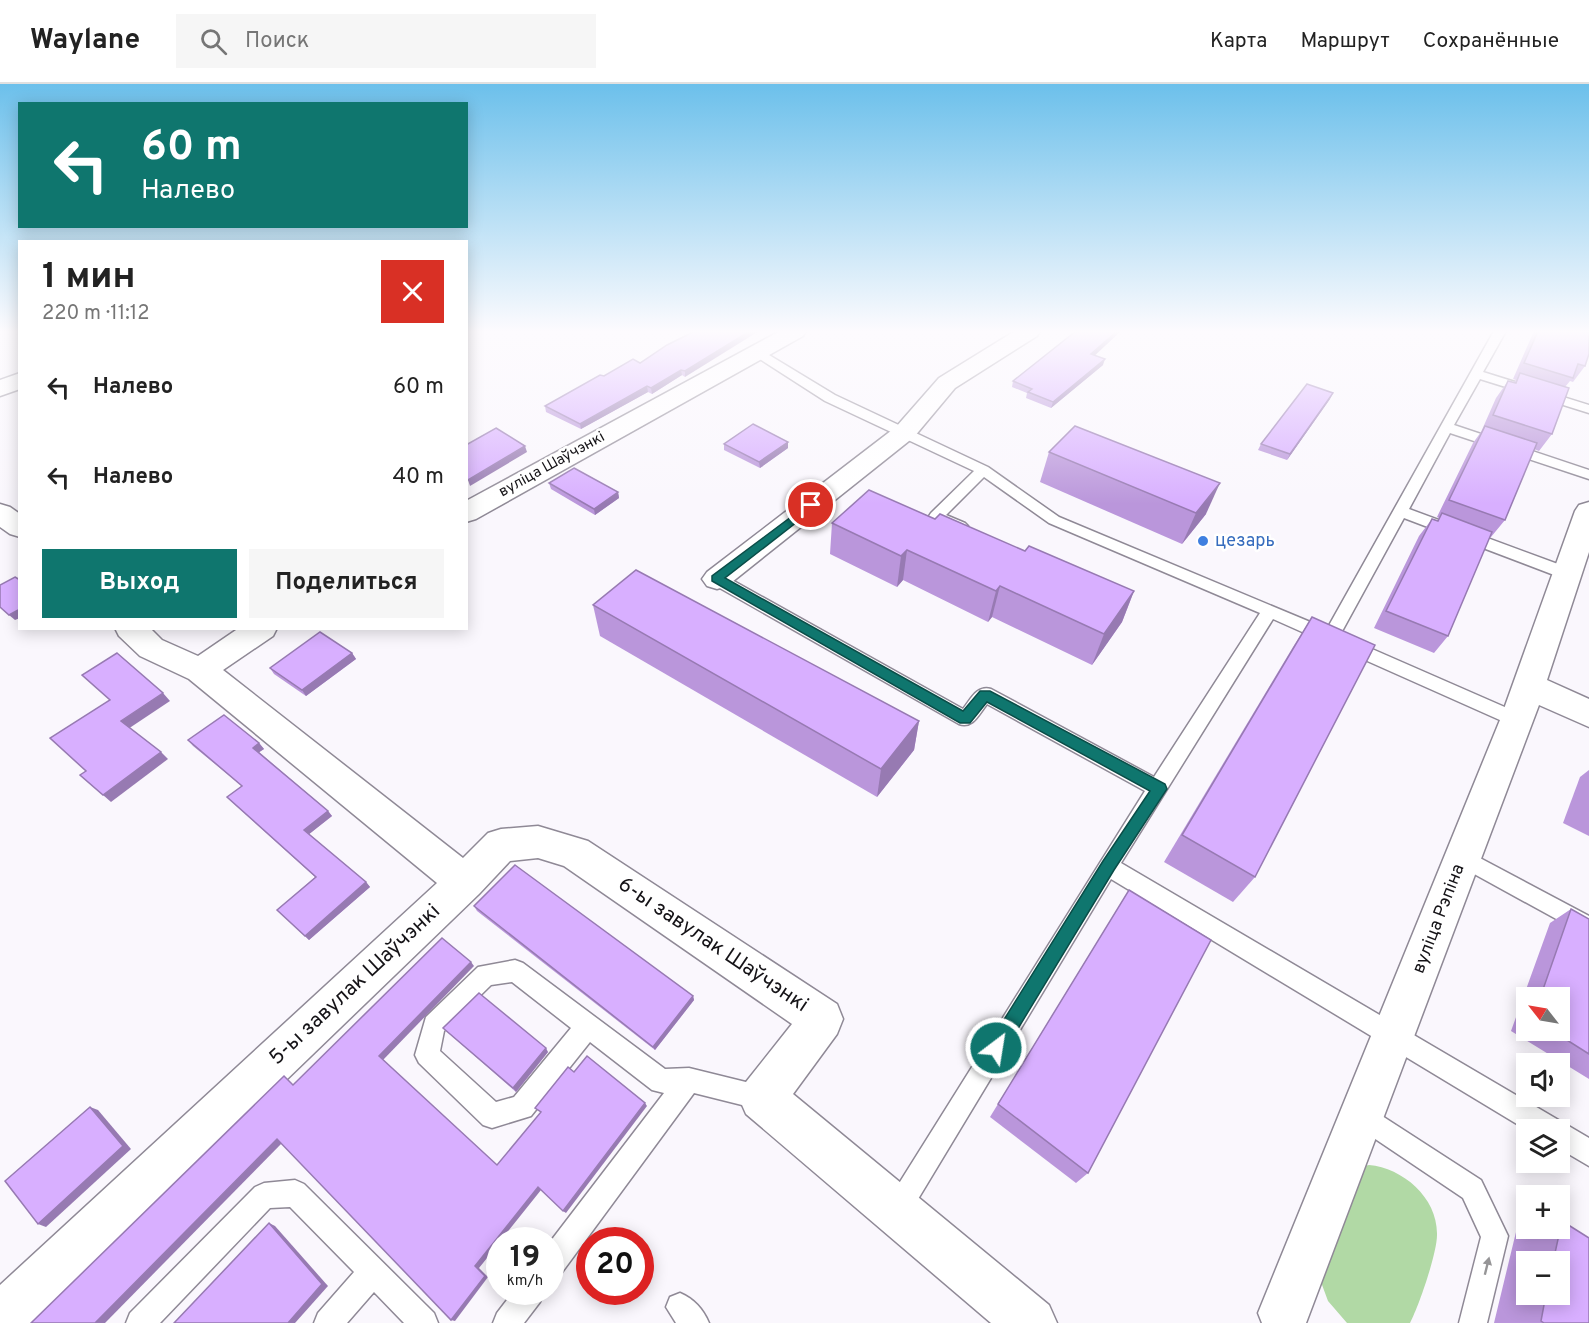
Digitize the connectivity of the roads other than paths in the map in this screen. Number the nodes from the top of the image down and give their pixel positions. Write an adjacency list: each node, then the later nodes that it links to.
1 (689, 389): 13 (street, вуліца Шаўчэнкі)
2 (815, 389): 8 (lane)
3 (941, 389): 8 (street)
4 (1468, 389): 7 (lane)
5 (1524, 389): 6 (lane)
6 (1589, 409)
7 (1446, 427): 10 (lane); 11 (lane)
8 (905, 432): 9 (lane); 18 (street)
9 (983, 470): 16 (lane); 19 (lane)
10 (1589, 475)
11 (1400, 511): 17 (lane); 22 (lane)
12 (1589, 511): 17 (street, вуліца Рэпіна)
13 (468, 512)
14 (0, 513): 15 (street)
15 (18, 526)
16 (979, 534)
17 (1568, 574): 24 (street, вуліца Рэпіна)
18 (717, 579): 27 (lane)
19 (1270, 611): 22 (lane); 27 (lane)
20 (132, 630): 23 (street)
21 (259, 630): 23 (street)
22 (1330, 638): 26 (lane)
23 (200, 670): 30 (street)
24 (1529, 686): 25 (street); 26 (street, вуліца Рэпіна)
25 (1589, 714)
26 (1517, 720): 28 (street, вуліца Рэпіна)
27 (1159, 789): 29 (lane)
28 (1463, 858): 31 (lane); 33 (street, вуліца Рэпіна)
29 (1108, 866): 33 (lane); 40 (lane)
30 (465, 882): 35 (street, 6-ы завулак Шаўчэнкі); 44 (street, 5-ы завулак Шаўчэнкі)
31 (1589, 927)
32 (587, 1027): 32 (lane); 34 (lane)
33 (1394, 1034): 36 (street, вуліца Рэпіна); 37 (lane)
34 (689, 1080): 35 (lane); 41 (lane)
35 (762, 1098): 40 (street)
36 (1362, 1115): 45 (street, вуліца Рэпіна); 51 (lane, one-way to 36)
37 (1532, 1119)
38 (1570, 1141): 39 (lane)
39 (1589, 1153)
40 (896, 1211): 50 (street)
41 (564, 1245)
42 (373, 1272): 46 (lane); 47 (lane); 48 (lane)
43 (520, 1305): 49 (lane)
44 (0, 1320)
45 (1288, 1320)
46 (140, 1323)
47 (328, 1323)
48 (424, 1323)
49 (507, 1323)
50 (1031, 1323)
51 (1473, 1323)

